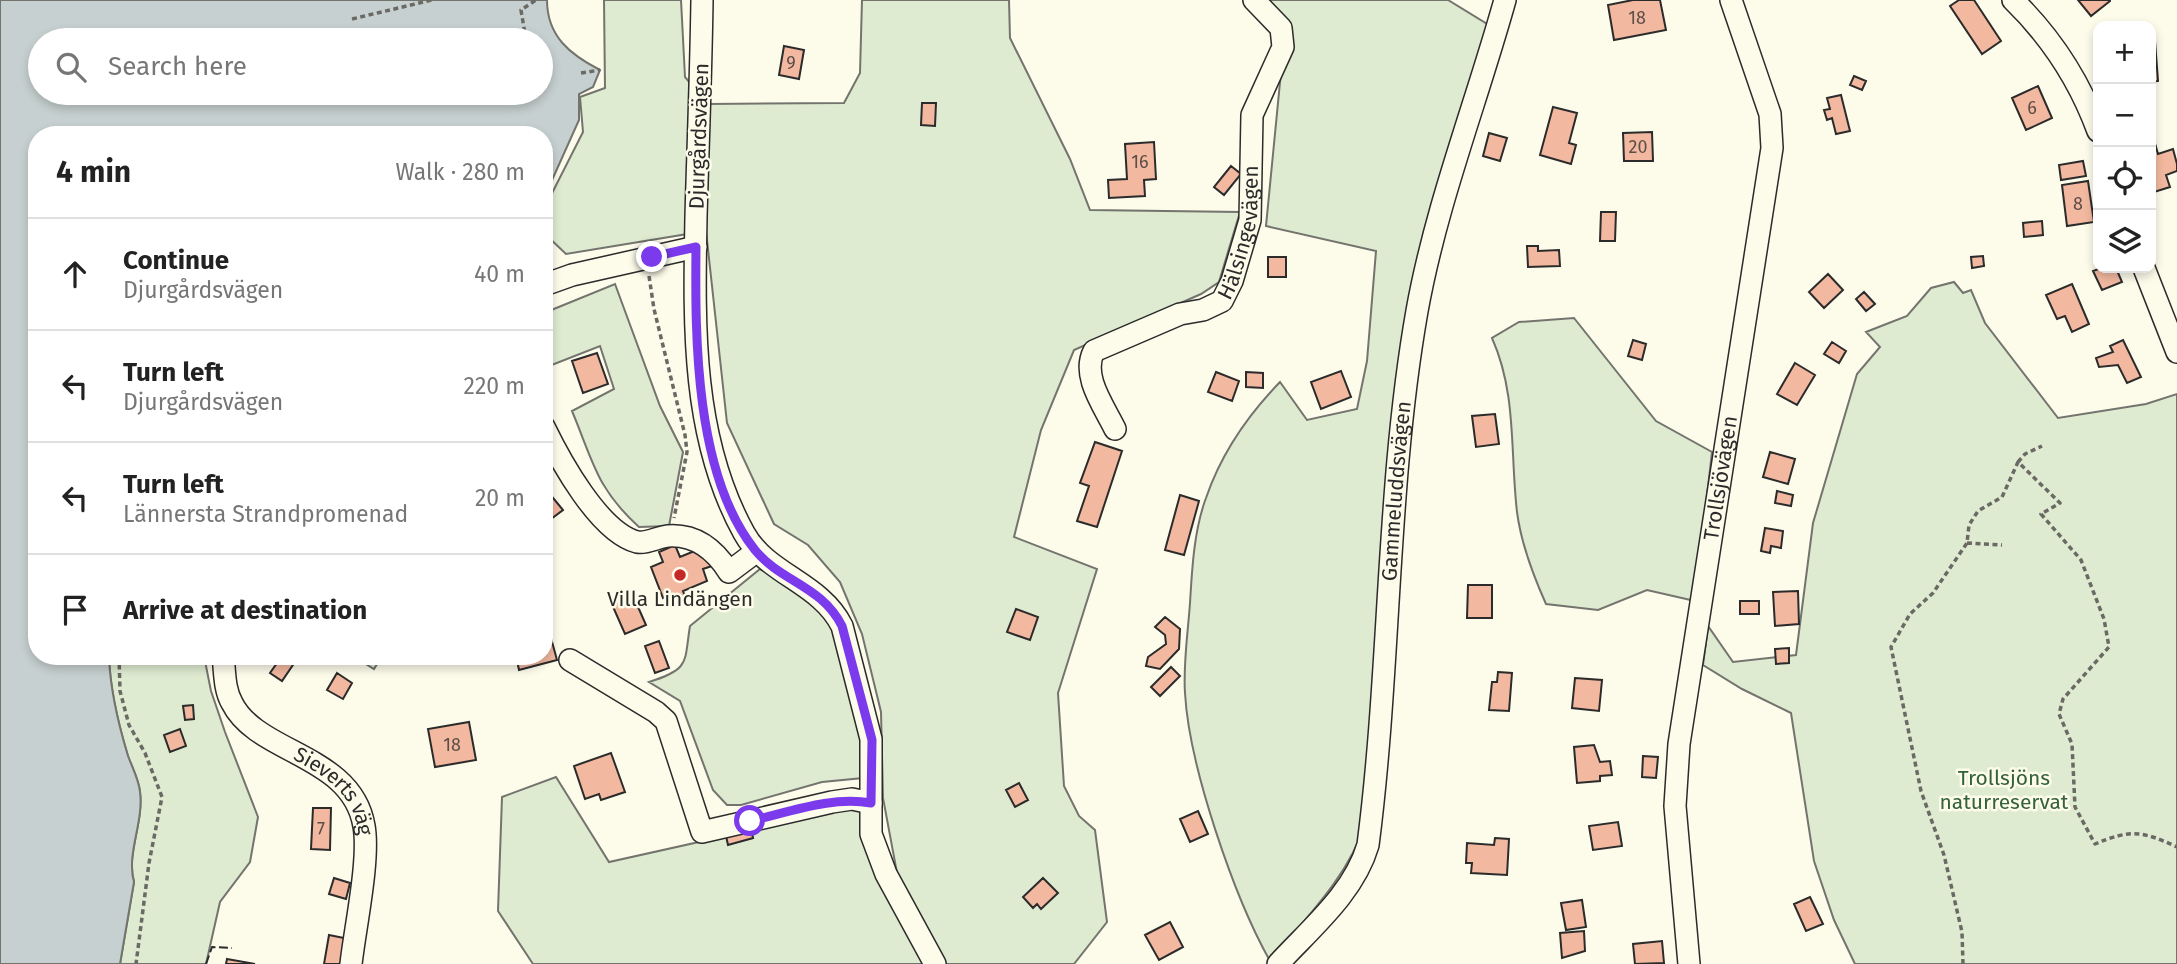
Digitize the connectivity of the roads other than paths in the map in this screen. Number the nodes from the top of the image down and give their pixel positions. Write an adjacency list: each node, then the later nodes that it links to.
1 (702, 0): 7 (street, Djurgårdsvägen)
2 (1254, 0): 11 (street, Hälsingevägen)
3 (1505, 0): 19 (street, Gammeluddsvägen)
4 (1731, 0): 20 (street, Trollsjövägen)
5 (2013, 0): 6 (street)
6 (2093, 121)
7 (696, 247): 9 (street); 13 (street, Djurgårdsvägen)
8 (2146, 273): 10 (street)
9 (553, 282)
10 (2177, 352)
11 (1115, 429)
12 (553, 442): 13 (street)
13 (757, 551): 16 (street, Djurgårdsvägen)
14 (570, 660): 16 (street)
15 (224, 665): 17 (street, Sieverts väg)
16 (871, 803): 18 (street, Djurgårdsvägen)
17 (351, 964)
18 (935, 964)
19 (1278, 964)
20 (1689, 964)

